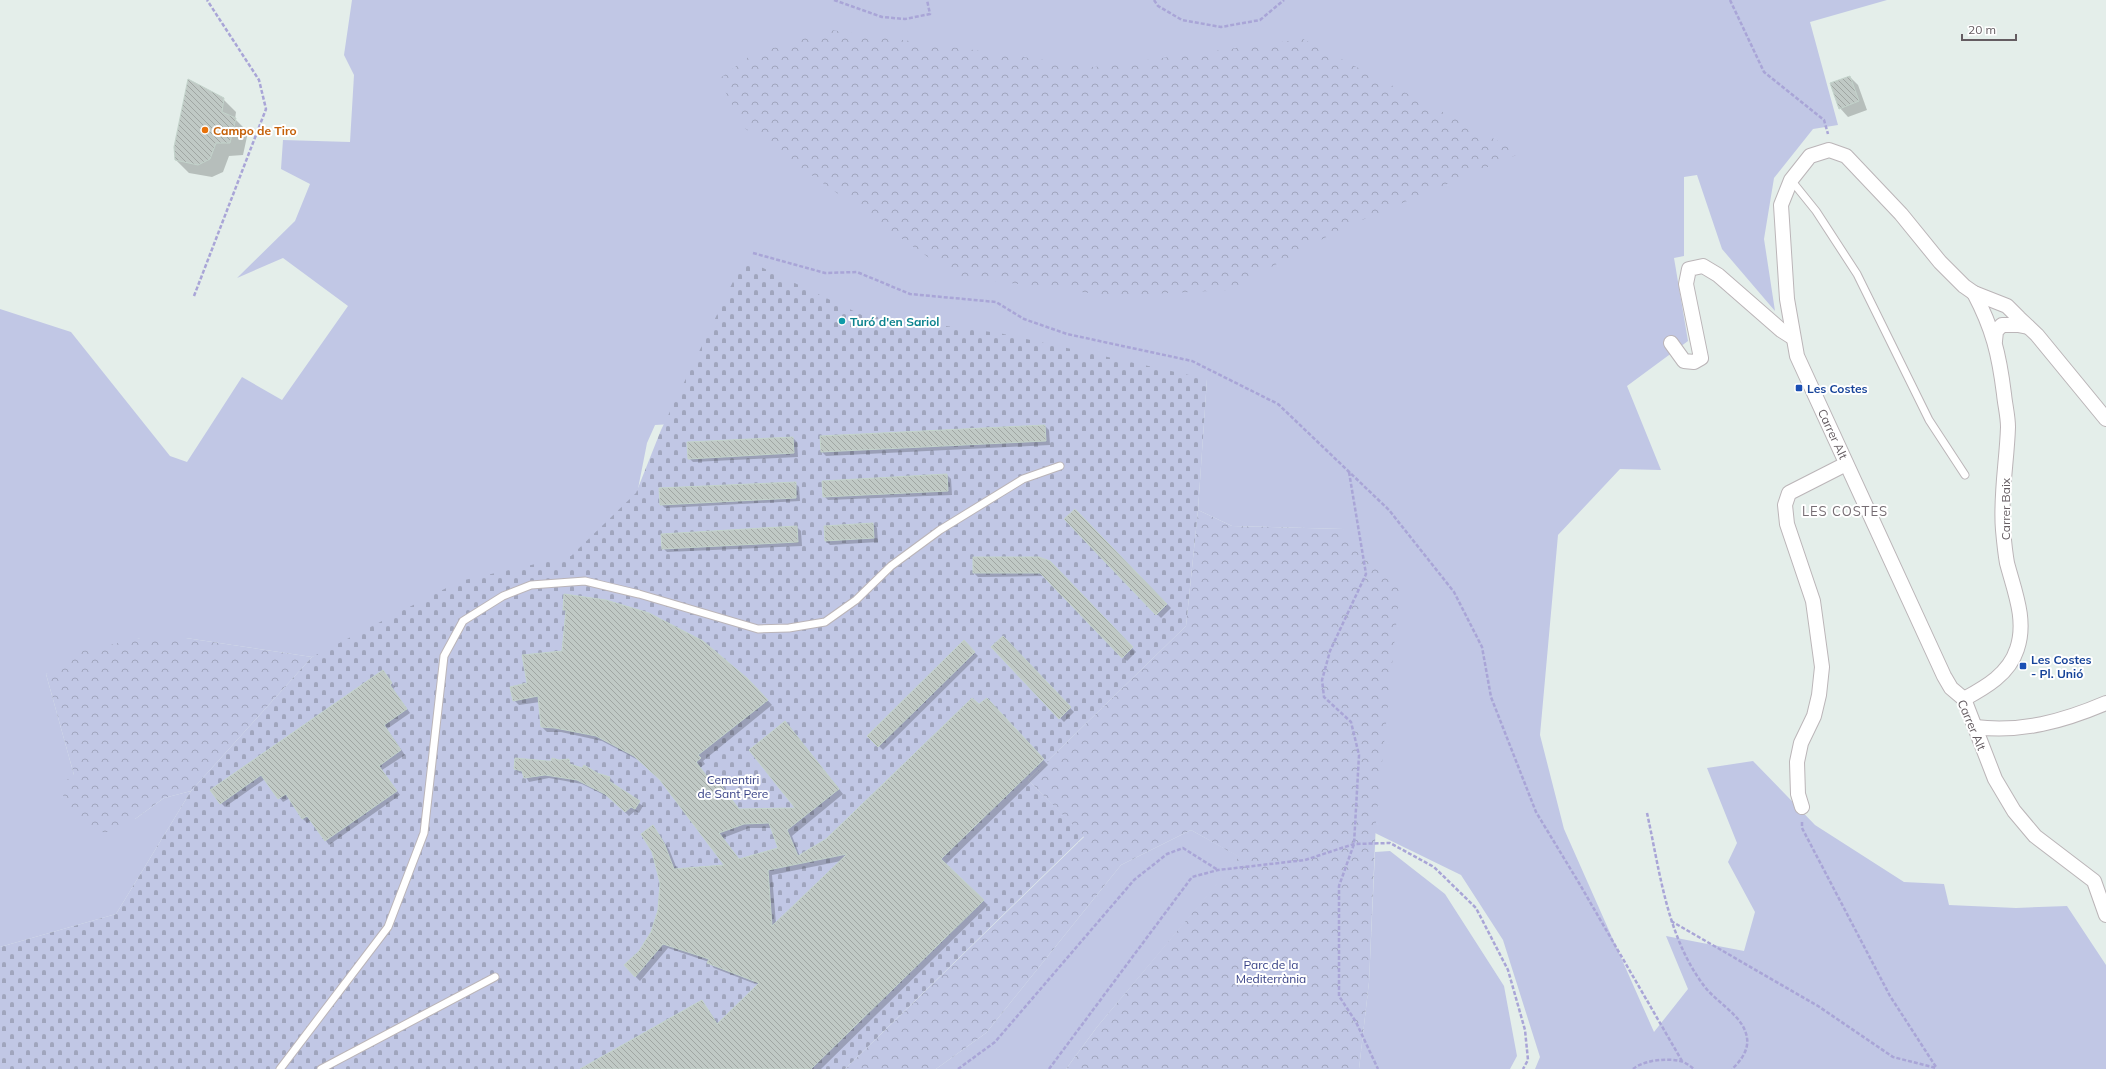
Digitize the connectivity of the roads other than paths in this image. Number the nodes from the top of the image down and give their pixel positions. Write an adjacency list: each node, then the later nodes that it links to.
1 (1791, 180): 2 (street, Carrer Alt); 4 (street, Carrer Alt); 10 (lane)
2 (1974, 293): 3 (street); 5 (street, Carrer Baix)
3 (2028, 327): 5 (street); 7 (street)
4 (1792, 337): 6 (street); 8 (street, Carrer Alt)
5 (1995, 341): 11 (street, Carrer Baix)
6 (1671, 343)
7 (2106, 420)
8 (1846, 464): 11 (street, Carrer Alt); 14 (street)
9 (1060, 466): 17 (lane)
10 (1965, 475)
11 (1964, 699): 13 (street, Carrer Alt)
12 (2106, 703): 13 (street)
13 (1975, 727): 15 (street, Carrer Alt)
14 (1802, 807)
15 (2106, 915)
16 (495, 976): 18 (lane)
17 (280, 1069)
18 (321, 1069)

